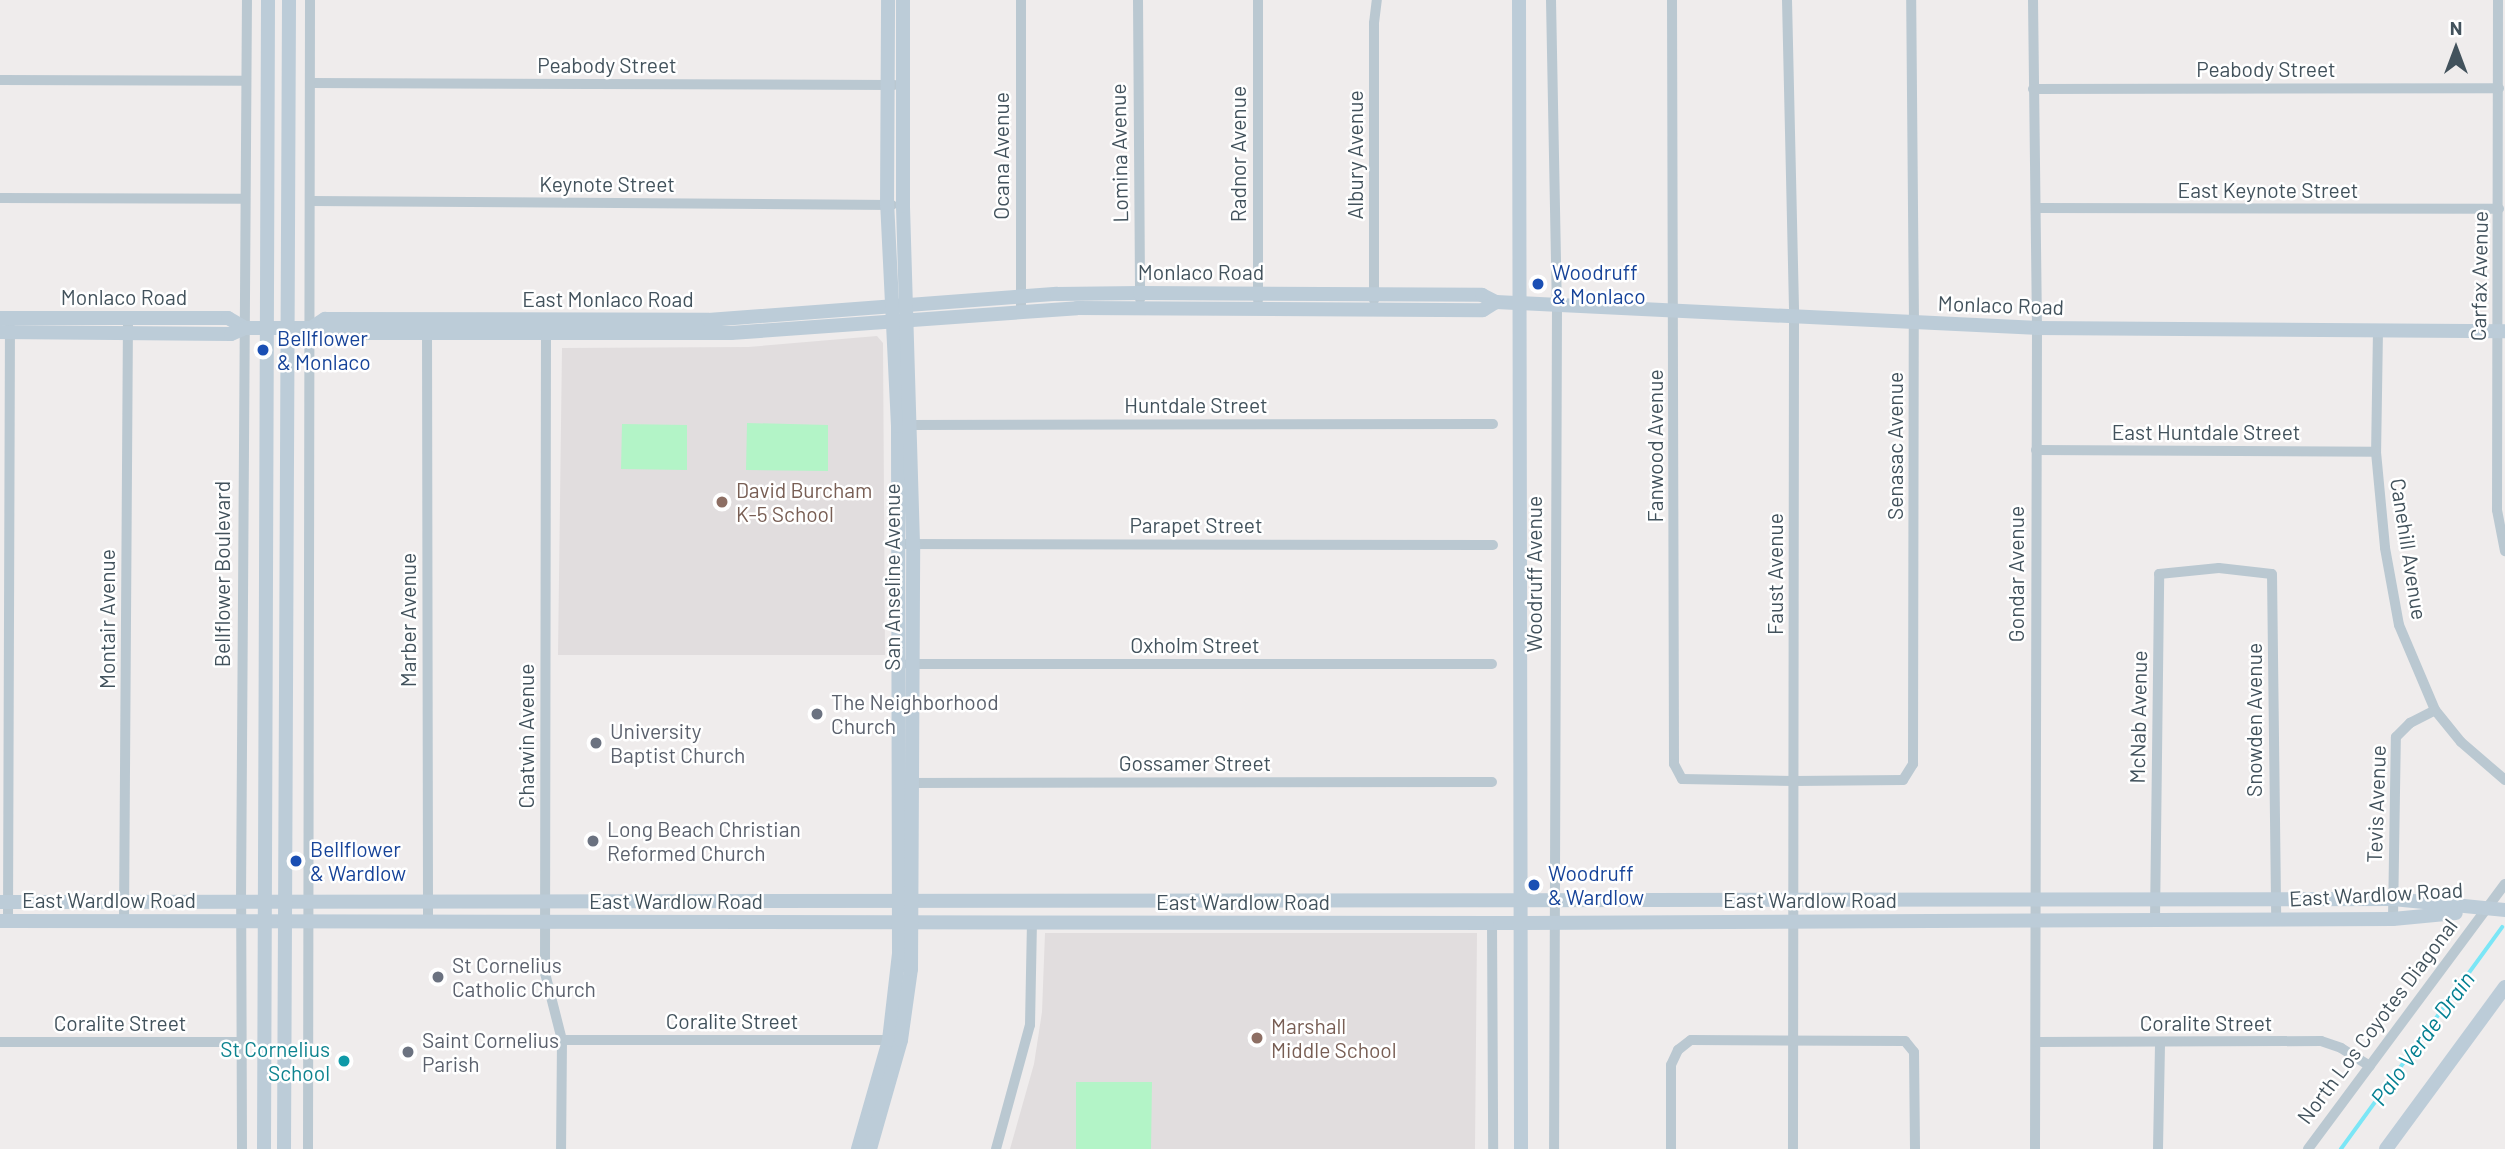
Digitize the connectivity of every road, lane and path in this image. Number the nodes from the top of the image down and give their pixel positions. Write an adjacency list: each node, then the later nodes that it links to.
1 (247, 0): 19 (street, Bellflower Boulevard)
2 (268, 0): 47 (main road, Bellflower Boulevard)
3 (289, 0): 48 (main road)
4 (310, 0): 20 (street)
5 (888, 0): 21 (main road, San Anseline Avenue)
6 (903, 0): 22 (main road, San Anseline Avenue)
7 (1021, 0): 36 (street, Ocana Avenue)
8 (1138, 0): 32 (street, Lomina Avenue)
9 (1258, 0): 33 (street, Radnor Avenue)
10 (1518, 0): 35 (main road, Woodruff Avenue)
11 (1551, 0): 37 (street, Woodruff Avenue)
12 (1672, 0): 38 (street, Fanwood Avenue)
13 (1787, 0): 40 (street, Faust Avenue)
14 (1911, 0): 42 (street, Senasac Avenue)
15 (2033, 0): 24 (street, Gondar Avenue)
16 (2498, 0): 23 (street, Carfax Avenue)
17 (1377, 1): 34 (street, Albury Avenue)
18 (0, 80): 19 (street)
19 (246, 81): 26 (street, Bellflower Boulevard)
20 (310, 83): 21 (street, Peabody Street); 27 (street)
21 (887, 85): 22 (street, Peabody Street); 28 (main road, San Anseline Avenue)
22 (905, 85): 29 (main road, San Anseline Avenue)
23 (2499, 88): 24 (street, Peabody Street); 31 (street, Carfax Avenue)
24 (2034, 89): 30 (street, Gondar Avenue)
25 (0, 198): 26 (street)
26 (245, 199): 46 (street, Bellflower Boulevard)
27 (311, 201): 28 (street, Keynote Street); 49 (street)
28 (887, 205): 29 (street, Keynote Street); 39 (main road, San Anseline Avenue)
29 (903, 206): 39 (main road, San Anseline Avenue)
30 (2036, 208): 31 (street, East Keynote Street); 50 (street, Gondar Avenue)
31 (2499, 209): 52 (street, Carfax Avenue)
32 (1140, 299): 33 (main road, Monlaco Road); 36 (main road, Monlaco Road)
33 (1258, 301): 34 (main road, Monlaco Road)
34 (1374, 302): 35 (main road, Monlaco Road)
35 (1519, 302): 37 (main road, Monlaco Road); 82 (main road, Woodruff Avenue)
36 (1020, 304): 39 (main road, Monlaco Road)
37 (1557, 304): 38 (main road, Monlaco Road); 72 (street, Woodruff Avenue)
38 (1675, 310): 40 (main road, Monlaco Road); 66 (street, Fanwood Avenue)
39 (900, 313): 45 (main road, East Monlaco Road); 55 (main road, San Anseline Avenue)
40 (1794, 317): 42 (main road, Monlaco Road); 66 (street, Faust Avenue)
41 (128, 318): 43 (main road, Monlaco Road); 46 (main road, Monlaco Road); 53 (street, Montair Avenue)
42 (1914, 323): 50 (main road, Monlaco Road); 66 (street, Senasac Avenue)
43 (5, 325): 53 (main road, East Monlaco Road); 83 (street)
44 (427, 327): 45 (main road, East Monlaco Road); 49 (main road, East Monlaco Road); 85 (street, Marber Avenue)
45 (546, 327): 86 (street, Chatwin Avenue)
46 (245, 328): 47 (main road, East Monlaco Road); 53 (main road, East Monlaco Road); 70 (street, Bellflower Boulevard)
47 (266, 328): 48 (main road, East Monlaco Road); 78 (main road, Bellflower Boulevard)
48 (287, 328): 49 (main road, East Monlaco Road); 71 (main road)
49 (312, 328): 79 (street)
50 (2037, 328): 51 (main road, Monlaco Road); 56 (street, Gondar Avenue)
51 (2378, 330): 52 (main road, Monlaco Road); 57 (street, Canehill Avenue)
52 (2501, 331): 60 (street, Carfax Avenue)
53 (127, 333): 84 (street, Montair Avenue)
54 (1493, 424): 55 (street, Huntdale Street)
55 (905, 425): 58 (main road, San Anseline Avenue)
56 (2036, 450): 57 (street, East Huntdale Street); 74 (street, Gondar Avenue)
57 (2375, 452): 64 (street, Canehill Avenue)
58 (906, 544): 59 (street, Parapet Street); 62 (main road, San Anseline Avenue)
59 (1493, 545)
60 (2505, 551)
61 (2219, 568): 75 (street, McNab Avenue); 76 (street, Snowden Avenue)
62 (906, 663): 63 (street, Oxholm Street); 68 (main road, San Anseline Avenue)
63 (1492, 664)
64 (2435, 710): 65 (street, Canehill Avenue); 77 (street, Tevis Avenue)
65 (2505, 780)
66 (1794, 781): 73 (street, Faust Avenue)
67 (1492, 782): 68 (street, Gossamer Street)
68 (905, 783): 81 (main road, San Anseline Avenue)
69 (2505, 884): 88 (street, North Los Coyotes Diagonal)
70 (241, 900): 78 (main road, East Wardlow Road); 84 (main road, East Wardlow Road); 100 (street, Bellflower Boulevard)
71 (284, 900): 78 (main road, East Wardlow Road); 79 (main road, East Wardlow Road); 95 (main road)
72 (1554, 900): 73 (main road, East Wardlow Road); 82 (main road, East Wardlow Road); 105 (street, Woodruff Avenue)
73 (1791, 900): 74 (main road, East Wardlow Road); 101 (street, Faust Avenue)
74 (2034, 900): 75 (main road, East Wardlow Road); 91 (street, Gondar Avenue)
75 (2155, 900): 76 (main road, East Wardlow Road); 97 (street, McNab Avenue)
76 (2275, 900): 77 (main road, East Wardlow Road); 92 (street, Snowden Avenue)
77 (2393, 900): 88 (main road, East Wardlow Road); 93 (street, Tevis Avenue)
78 (264, 901): 94 (main road, Bellflower Boulevard)
79 (310, 901): 85 (main road, East Wardlow Road); 90 (street)
80 (779, 901): 81 (main road, East Wardlow Road); 87 (main road, East Wardlow Road); 102 (main road)
81 (905, 901): 82 (main road, East Wardlow Road); 103 (main road, San Anseline Avenue)
82 (1520, 901): 104 (main road, Woodruff Avenue)
83 (4, 902): 84 (main road, East Wardlow Road); 98 (street)
84 (125, 902): 99 (street, Montair Avenue)
85 (427, 902): 86 (main road, East Wardlow Road); 96 (street, Marber Avenue)
86 (545, 902): 87 (main road, East Wardlow Road); 106 (street, Chatwin Avenue)
87 (662, 902): 107 (main road)
88 (2486, 909): 89 (main road, East Wardlow Road); 93 (main road, East Wardlow Road); 118 (street, North Los Coyotes Diagonal)
89 (2505, 909)
90 (310, 919): 95 (main road, East Wardlow Road); 96 (main road, East Wardlow Road); 122 (street)
91 (2034, 919): 97 (main road, East Wardlow Road); 101 (main road, East Wardlow Road); 116 (street, Gondar Avenue)
92 (2276, 919): 93 (main road, East Wardlow Road); 97 (main road, East Wardlow Road)
93 (2393, 919)
94 (265, 920): 95 (main road, East Wardlow Road); 100 (main road, East Wardlow Road); 120 (main road, Bellflower Boulevard)
95 (284, 920): 121 (main road)
96 (428, 920): 106 (main road, East Wardlow Road)
97 (2155, 920)
98 (4, 921): 99 (main road, East Wardlow Road)
99 (124, 921): 100 (main road, East Wardlow Road)
100 (241, 921): 114 (street, Bellflower Boulevard)
101 (1792, 921): 105 (main road, East Wardlow Road); 115 (street, Faust Avenue)
102 (779, 922): 103 (main road, East Wardlow Road); 107 (main road, East Wardlow Road)
103 (905, 922): 109 (main road, East Wardlow Road); 112 (main road, San Anseline Avenue)
104 (1520, 922): 105 (main road, East Wardlow Road); 108 (main road, East Wardlow Road); 128 (main road, Woodruff Avenue)
105 (1555, 922): 129 (street, Woodruff Avenue)
106 (545, 923): 107 (main road, East Wardlow Road); 111 (street, Chatwin Avenue)
107 (662, 923)
108 (1492, 923): 109 (main road, East Wardlow Road); 127 (street)
109 (1032, 924): 126 (street)
110 (2505, 987): 136 (main road)
111 (562, 1040): 112 (street, Coralite Street); 123 (street, Chatwin Avenue)
112 (895, 1040): 124 (main road, San Anseline Avenue); 125 (main road, San Anseline Avenue)
113 (0, 1042): 114 (street, Coralite Street)
114 (241, 1042): 119 (street, Bellflower Boulevard)
115 (1794, 1042): 130 (street); 131 (street, Faust Avenue); 132 (street)
116 (2036, 1042): 117 (street, Coralite Street); 133 (street, Gondar Avenue)
117 (2160, 1042): 118 (street, Coralite Street); 134 (street)
118 (2370, 1066): 135 (street, North Los Coyotes Diagonal)
119 (242, 1149)
120 (264, 1149)
121 (284, 1149)
122 (308, 1149)
123 (561, 1149)
124 (858, 1149)
125 (870, 1149)
126 (996, 1149)
127 (1493, 1149)
128 (1521, 1149)
129 (1554, 1149)
130 (1671, 1149)
131 (1793, 1149)
132 (1915, 1149)
133 (2035, 1149)
134 (2158, 1149)
135 (2308, 1149)
136 (2386, 1149)

